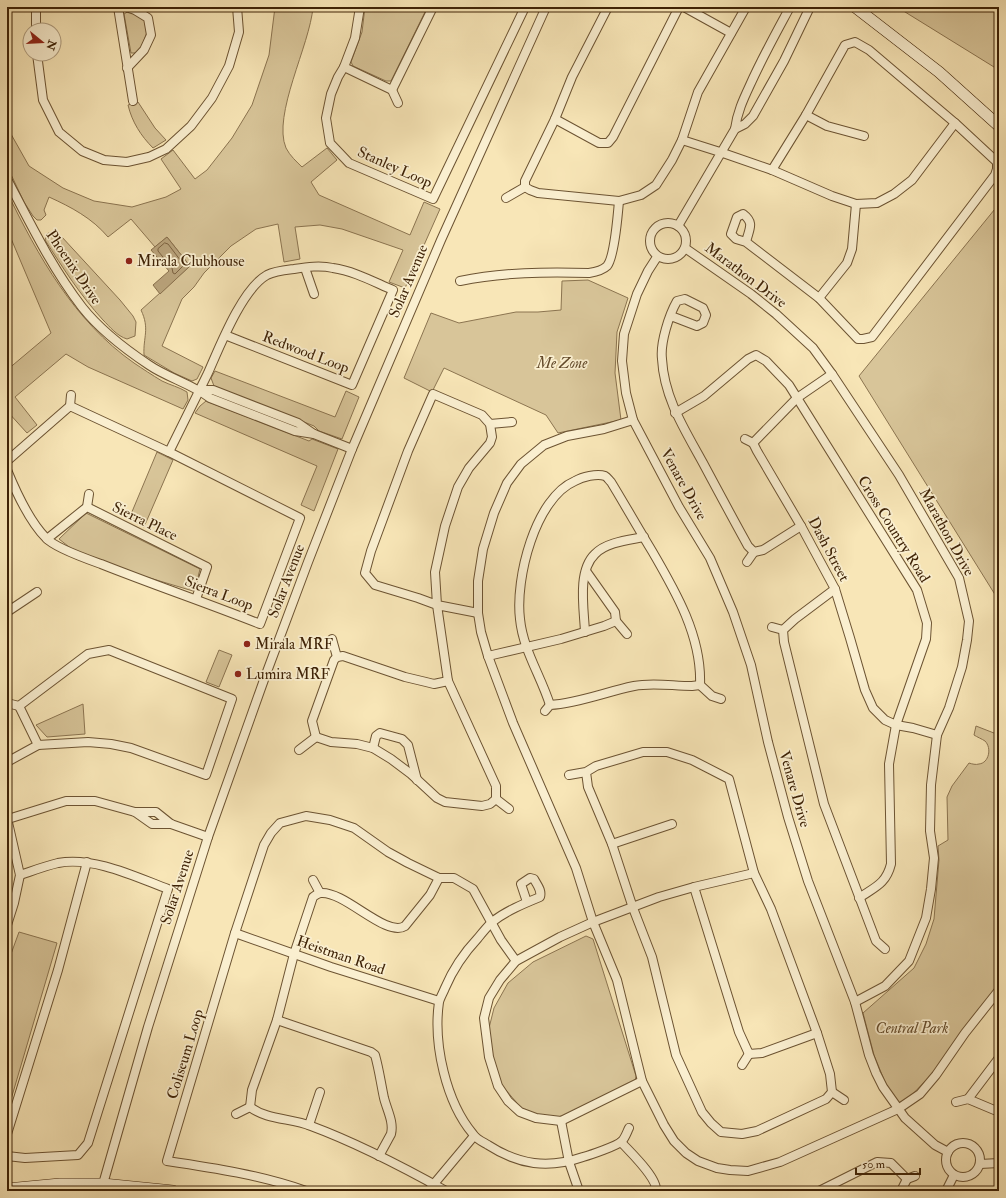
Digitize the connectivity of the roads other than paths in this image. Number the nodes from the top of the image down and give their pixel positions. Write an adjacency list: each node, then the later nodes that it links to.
1 (36, 7): 16 (street)
2 (118, 7): 20 (street)
3 (126, 7): 20 (street)
4 (236, 7): 18 (street)
5 (360, 7): 19 (street, Stanley Loop)
6 (432, 7): 21 (street)
7 (525, 7): 19 (street, Stanley Loop)
8 (546, 7): 59 (street, Solar Avenue)
9 (608, 7): 25 (street)
10 (679, 7): 25 (street)
11 (684, 7): 17 (street)
12 (746, 7): 17 (street)
13 (790, 7): 28 (street)
14 (810, 7): 28 (street)
15 (855, 7): 27 (street)
16 (36, 22)
17 (731, 33): 30 (street)
18 (38, 62)
19 (344, 67): 21 (street)
20 (127, 68): 22 (street)
21 (392, 90): 23 (street)
22 (133, 101)
23 (398, 103)
24 (806, 115): 26 (street); 29 (street); 32 (street)
25 (555, 119): 34 (street)
26 (955, 122): 37 (street); 45 (street)
27 (999, 126)
28 (735, 129): 31 (street)
29 (864, 136)
30 (682, 140): 31 (street); 36 (street)
31 (720, 152): 32 (street); 38 (street)
32 (772, 170): 37 (street)
33 (7, 179): 49 (street, Phoenix Drive)
34 (526, 187): 35 (street); 36 (street)
35 (506, 198)
36 (619, 200): 43 (street)
37 (856, 204): 45 (street)
38 (678, 226): 40 (street); 41 (street)
39 (746, 242): 45 (street)
40 (685, 248): 41 (street); 48 (street, Marathon Drive)
41 (657, 257): 54 (street, Venare Drive)
42 (305, 268): 44 (street); 47 (street, Redwood Loop); 47 (street, Redwood Loop)
43 (460, 281)
44 (314, 294)
45 (819, 298)
46 (671, 316): 53 (street)
47 (225, 335): 49 (street, Redwood Loop)
48 (832, 374): 51 (street); 92 (street, Marathon Drive)
49 (200, 390): 59 (street, Phoenix Drive); 60 (street, Redwood Loop)
50 (71, 395): 52 (street)
51 (797, 398): 53 (street, Cross Country Road); 58 (street); 91 (street, Cross Country Road)
52 (70, 406): 60 (street, Sierra Loop); 61 (street)
53 (675, 413): 68 (street)
54 (633, 420): 76 (street); 128 (street, Venare Drive)
55 (512, 422): 56 (street)
56 (490, 424): 74 (street); 74 (street)
57 (745, 439): 58 (street)
58 (753, 443): 65 (street, Dash Street)
59 (352, 449): 107 (street, Solar Avenue)
60 (169, 452): 73 (street, Sierra Loop)
61 (7, 461)
62 (7, 470): 67 (street, Sierra Loop)
63 (88, 494): 64 (street)
64 (87, 507): 67 (street); 73 (street, Sierra Place)
65 (801, 526): 68 (street); 71 (street, Dash Street)
66 (644, 537): 70 (street); 83 (street); 87 (street)
67 (47, 540): 73 (street, Sierra Loop)
68 (754, 552): 69 (street)
69 (747, 562)
70 (586, 571): 77 (street); 80 (street)
71 (835, 589): 79 (street); 91 (street, Dash Street)
72 (37, 592): 75 (street)
73 (196, 598)
74 (437, 605): 76 (street); 86 (street)
75 (7, 612)
76 (478, 613): 84 (street)
77 (616, 621): 80 (street); 81 (street)
78 (772, 627): 79 (street)
79 (783, 630): 116 (street)
80 (585, 632): 83 (street)
81 (627, 634)
82 (332, 639): 85 (street)
83 (526, 647): 84 (street); 87 (street)
84 (488, 656): 119 (street)
85 (336, 657): 86 (street); 93 (street)
86 (448, 681): 101 (street)
87 (700, 685): 88 (street)
88 (721, 699)
89 (7, 703): 90 (street)
90 (18, 706): 94 (street); 94 (street)
91 (896, 725): 92 (street, Dash Street); 116 (street, Cross Country Road)
92 (936, 735): 128 (street, Marathon Drive)
93 (316, 737): 95 (street); 96 (street)
94 (38, 745): 97 (street)
95 (373, 748): 100 (street); 100 (street)
96 (299, 750)
97 (7, 762)
98 (586, 772): 99 (street); 108 (street); 110 (street)
99 (569, 775)
100 (417, 781): 101 (street)
101 (496, 799): 102 (street)
102 (509, 810)
103 (135, 812): 104 (street); 105 (street); 105 (street)
104 (7, 818): 111 (street)
105 (171, 824): 107 (street)
106 (672, 824): 108 (street)
107 (208, 837): 159 (street, Solar Avenue)
108 (612, 844): 118 (street)
109 (87, 862): 111 (street); 147 (street); 151 (street)
110 (754, 873): 114 (street); 130 (street)
111 (20, 875): 121 (street)
112 (439, 878): 115 (street); 120 (street); 122 (street, Coliseum Loop)
113 (313, 880): 115 (street)
114 (694, 887): 118 (street); 131 (street)
115 (320, 893): 124 (street)
116 (859, 898): 123 (street)
117 (527, 902): 120 (street)
118 (633, 908): 119 (street); 136 (street)
119 (593, 922): 125 (street); 134 (street)
120 (491, 923): 125 (street); 127 (street)
121 (7, 925)
122 (235, 933): 124 (street, Heistman Road); 163 (street, Coliseum Loop)
123 (885, 949)
124 (294, 954): 127 (street, Heistman Road); 129 (street)
125 (516, 961): 144 (street)
126 (999, 990): 141 (street)
127 (439, 1002): 148 (street)
128 (855, 1002): 141 (street, Venare Drive)
129 (277, 1020): 140 (street); 152 (street)
130 (817, 1033): 131 (street); 136 (street)
131 (749, 1054): 133 (street)
132 (999, 1058): 137 (street)
133 (742, 1065)
134 (642, 1081): 141 (street); 144 (street)
135 (320, 1092): 145 (street)
136 (832, 1092): 138 (street)
137 (968, 1099): 139 (street); 142 (street)
138 (844, 1100)
139 (956, 1102)
140 (250, 1107): 143 (street); 145 (street)
141 (898, 1109): 150 (street, Venare Drive)
142 (999, 1112)
143 (236, 1114)
144 (561, 1120): 153 (street)
145 (309, 1125): 152 (street)
146 (629, 1128): 149 (street)
147 (7, 1134)
148 (474, 1136): 153 (street); 160 (street)
149 (621, 1142): 153 (street); 166 (street)
150 (948, 1152): 155 (street); 156 (street)
151 (7, 1156)
152 (379, 1156): 160 (street)
153 (569, 1162): 165 (street)
154 (999, 1163): 155 (street)
155 (980, 1164): 156 (street)
156 (954, 1175): 169 (street)
157 (915, 1176): 158 (street)
158 (906, 1179): 167 (street); 168 (street)
159 (103, 1184): 161 (street); 162 (street)
160 (431, 1187): 164 (street)
161 (7, 1189)
162 (173, 1191)
163 (306, 1191)
164 (446, 1191)
165 (579, 1191)
166 (656, 1191)
167 (819, 1191)
168 (901, 1191)
169 (946, 1191)

